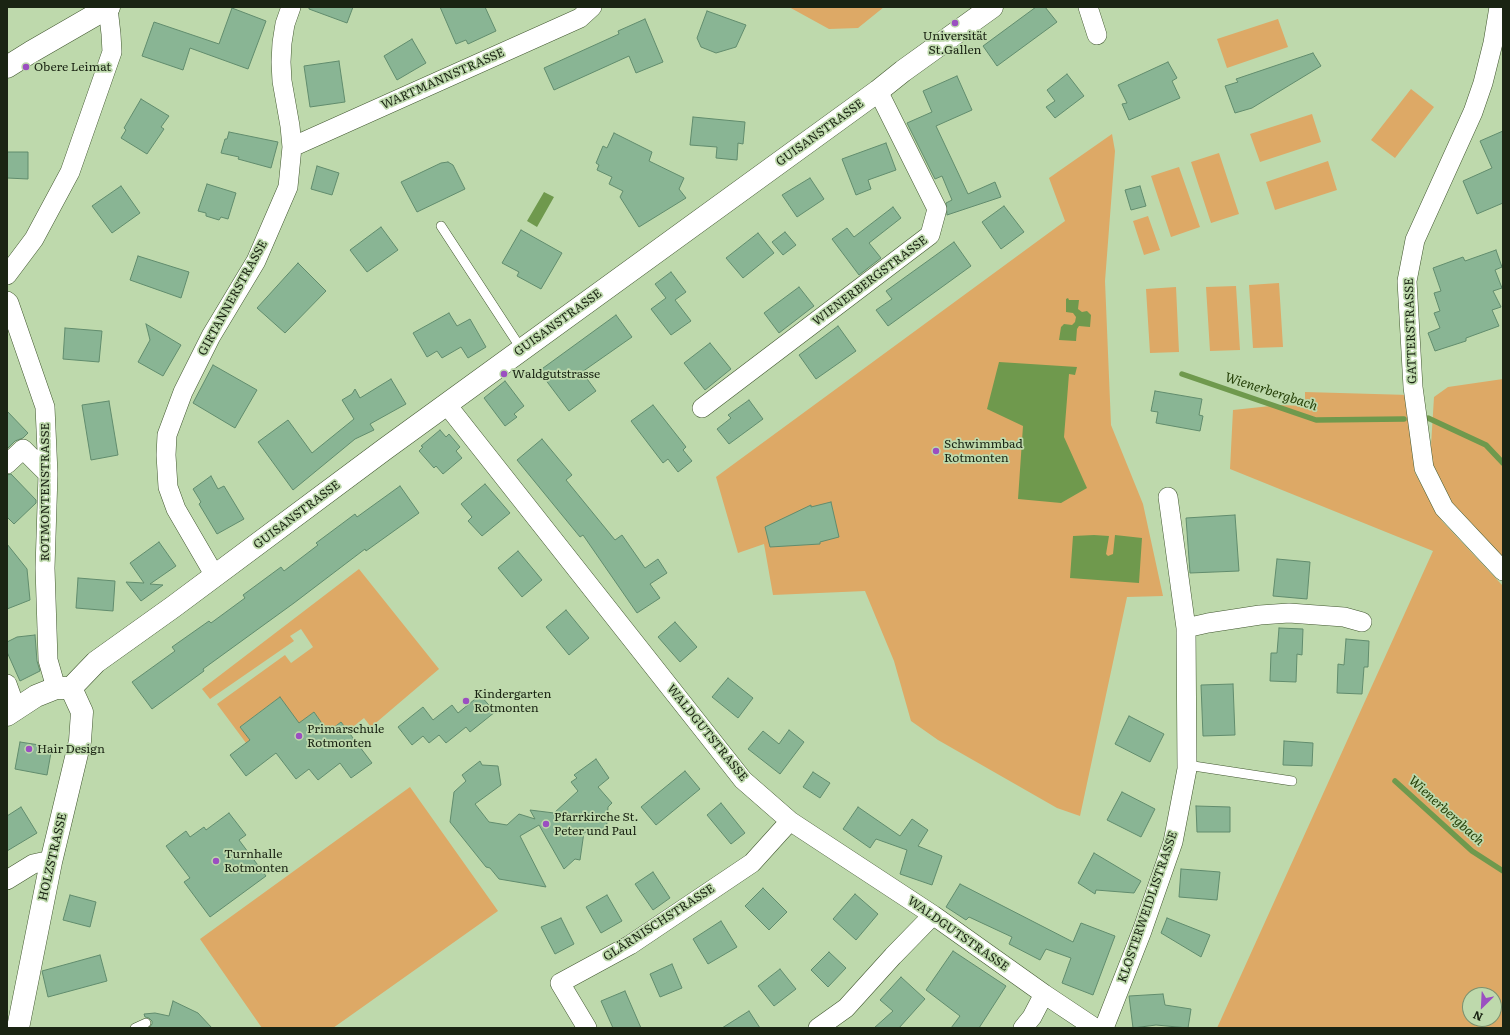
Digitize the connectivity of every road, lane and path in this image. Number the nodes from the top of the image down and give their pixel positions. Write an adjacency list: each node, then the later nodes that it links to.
1 (290, 7): 10 (street, GIRTANNERSTRASSE)
2 (592, 7): 10 (street, WARTMANNSTRASSE)
3 (992, 7): 9 (street, GUISANSTRASSE)
4 (1088, 7): 7 (street)
5 (1499, 7): 20 (street, GATTERSTRASSE)
6 (102, 9): 8 (street); 12 (street)
7 (1097, 35)
8 (7, 67)
9 (878, 91): 14 (street, GUISANSTRASSE); 16 (street, WIENERBERGSTRASSE)
10 (292, 147): 21 (street, GIRTANNERSTRASSE)
11 (440, 226): 14 (lane)
12 (7, 275)
13 (7, 301): 18 (street, ROTMONTENSTRASSE)
14 (522, 350): 15 (street, GUISANSTRASSE)
15 (447, 405): 21 (street, GUISANSTRASSE); 29 (street, WALDGUTSTRASSE)
16 (702, 408)
17 (7, 464): 18 (street)
18 (48, 474): 25 (street, ROTMONTENSTRASSE)
19 (1168, 497): 23 (street, KLOSTERWEIDLISTRASSE)
20 (1503, 571)
21 (215, 576): 25 (street, GUISANSTRASSE)
22 (1362, 622): 23 (street)
23 (1186, 628): 27 (street, KLOSTERWEIDLISTRASSE)
24 (7, 684): 26 (street)
25 (64, 688): 26 (street, GUISANSTRASSE); 30 (street, HOLZSTRASSE)
26 (12, 712)
27 (1187, 765): 28 (lane); 41 (street, KLOSTERWEIDLISTRASSE)
28 (1292, 781)
29 (790, 821): 32 (street, WALDGUTSTRASSE); 37 (street, GLÄRNISCHSTRASSE)
30 (51, 862): 31 (street); 35 (street, HOLZSTRASSE)
31 (7, 880)
32 (933, 915): 33 (street, WALDGUTSTRASSE); 38 (street)
33 (1044, 994): 39 (street); 40 (street, WALDGUTSTRASSE)
34 (146, 1023): 36 (lane)
35 (18, 1028)
36 (135, 1028)
37 (587, 1028)
38 (818, 1028)
39 (1023, 1028)
40 (1095, 1028)
41 (1104, 1028)

